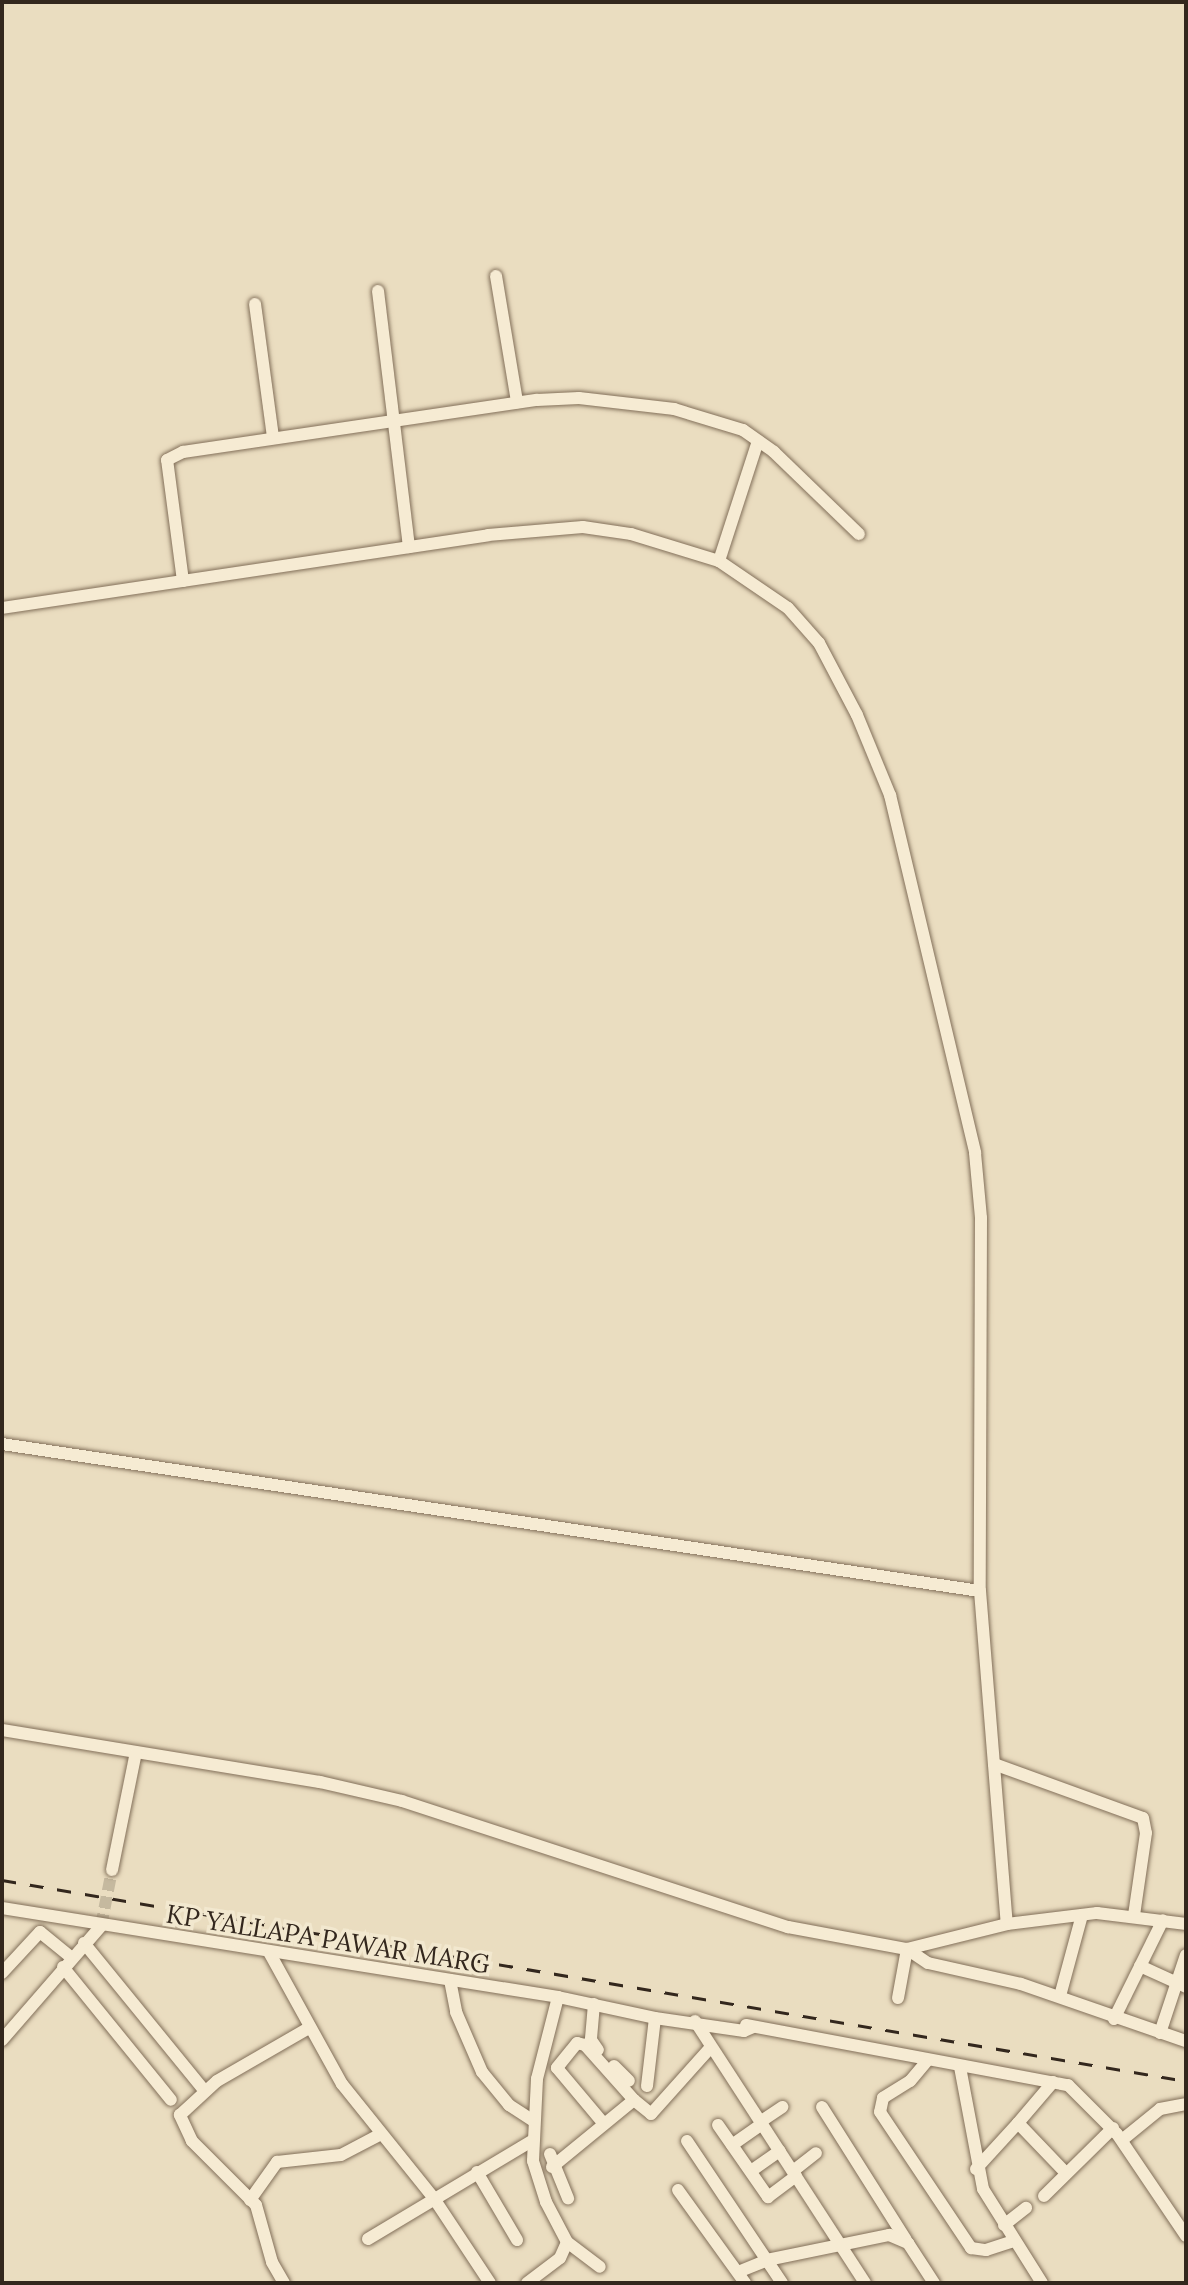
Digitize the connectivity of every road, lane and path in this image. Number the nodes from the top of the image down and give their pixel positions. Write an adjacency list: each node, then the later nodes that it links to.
1 (496, 276): 4 (street)
2 (378, 291): 5 (street)
3 (255, 304): 6 (street)
4 (517, 402): 5 (street); 7 (street)
5 (394, 420): 6 (street); 9 (street)
6 (273, 438): 11 (street)
7 (758, 441): 8 (street); 10 (street)
8 (859, 534)
9 (409, 547): 10 (street); 11 (street)
10 (719, 561): 14 (street)
11 (183, 581): 12 (street)
12 (2, 608)
13 (2, 1444): 14 (street)
14 (980, 1591): 17 (street)
15 (2, 1730): 16 (street)
16 (136, 1752): 18 (street); 27 (street)
17 (994, 1764): 21 (street); 23 (street)
18 (112, 1870)
19 (2, 1908): 25 (street, KP YALLAPA PAWAR MARG)
20 (1082, 1915): 21 (street); 23 (street); 35 (street)
21 (1134, 1915): 22 (street)
22 (1163, 1920): 24 (street); 31 (street)
23 (1007, 1924): 27 (street)
24 (1186, 1924)
25 (101, 1926): 26 (street); 28 (street, KP YALLAPA PAWAR MARG)
26 (84, 1943): 30 (street); 52 (street)
27 (907, 1949): 35 (street); 37 (street)
28 (269, 1952): 33 (street, KP YALLAPA PAWAR MARG); 42 (street)
29 (1186, 1955): 34 (street)
30 (67, 1963): 32 (street); 43 (street); 53 (street)
31 (1140, 1966): 34 (street); 40 (street)
32 (2, 1973)
33 (450, 1980): 36 (street, KP YALLAPA PAWAR MARG); 58 (street)
34 (1181, 1985): 44 (street)
35 (1060, 1996): 40 (street)
36 (558, 1997): 38 (street, KP YALLAPA PAWAR MARG); 58 (street)
37 (898, 1998)
38 (594, 2004): 39 (street, KP YALLAPA PAWAR MARG); 49 (street)
39 (652, 2016): 41 (street, KP YALLAPA PAWAR MARG); 51 (street)
40 (1114, 2019): 44 (street)
41 (695, 2021): 46 (street); 47 (street, KP YALLAPA PAWAR MARG)
42 (307, 2029): 52 (street); 64 (street)
43 (5, 2032)
44 (1160, 2033): 45 (street)
45 (1186, 2041)
46 (711, 2047): 54 (street); 59 (street)
47 (927, 2061): 48 (street, KP YALLAPA PAWAR MARG); 86 (street)
48 (960, 2067): 50 (street, KP YALLAPA PAWAR MARG); 71 (street)
49 (629, 2081)
50 (1053, 2082): 60 (street); 63 (street, KP YALLAPA PAWAR MARG)
51 (647, 2086)
52 (204, 2090): 80 (street)
53 (171, 2100)
54 (634, 2100): 61 (street); 61 (street)
55 (1186, 2104): 65 (street)
56 (782, 2107): 59 (street)
57 (822, 2107): 89 (street)
58 (532, 2120): 66 (street)
59 (761, 2123): 68 (street); 69 (street)
60 (1018, 2123): 71 (street); 75 (street)
61 (604, 2124): 79 (street)
62 (718, 2125): 68 (street)
63 (1113, 2128): 65 (street, KP YALLAPA PAWAR MARG); 75 (street)
64 (381, 2134): 78 (street); 80 (street)
65 (1122, 2140): 83 (street, KP YALLAPA PAWAR MARG)
66 (532, 2141): 73 (street); 87 (street)
67 (687, 2141): 90 (street)
68 (732, 2145): 72 (street)
69 (780, 2151): 72 (street); 74 (street)
70 (816, 2153): 74 (street)
71 (976, 2169): 82 (street)
72 (751, 2171): 74 (street)
73 (477, 2172): 78 (street); 85 (street)
74 (794, 2173): 88 (street)
75 (1066, 2173): 77 (street)
76 (678, 2190): 92 (street)
77 (1044, 2196)
78 (433, 2197): 84 (street); 94 (street)
79 (568, 2198)
80 (250, 2200): 93 (street)
81 (1026, 2208): 82 (street)
82 (1004, 2225): 86 (street)
83 (1186, 2236)
84 (368, 2239)
85 (517, 2240)
86 (1014, 2241): 99 (street)
87 (567, 2242): 91 (street); 95 (street)
88 (840, 2242): 89 (street); 90 (street); 97 (street)
89 (908, 2243): 98 (street)
90 (767, 2260): 92 (street); 96 (street)
91 (600, 2267)
92 (742, 2278)
93 (284, 2283)
94 (490, 2283)
95 (527, 2283)
96 (782, 2283)
97 (865, 2283)
98 (934, 2283)
99 (1042, 2283)

